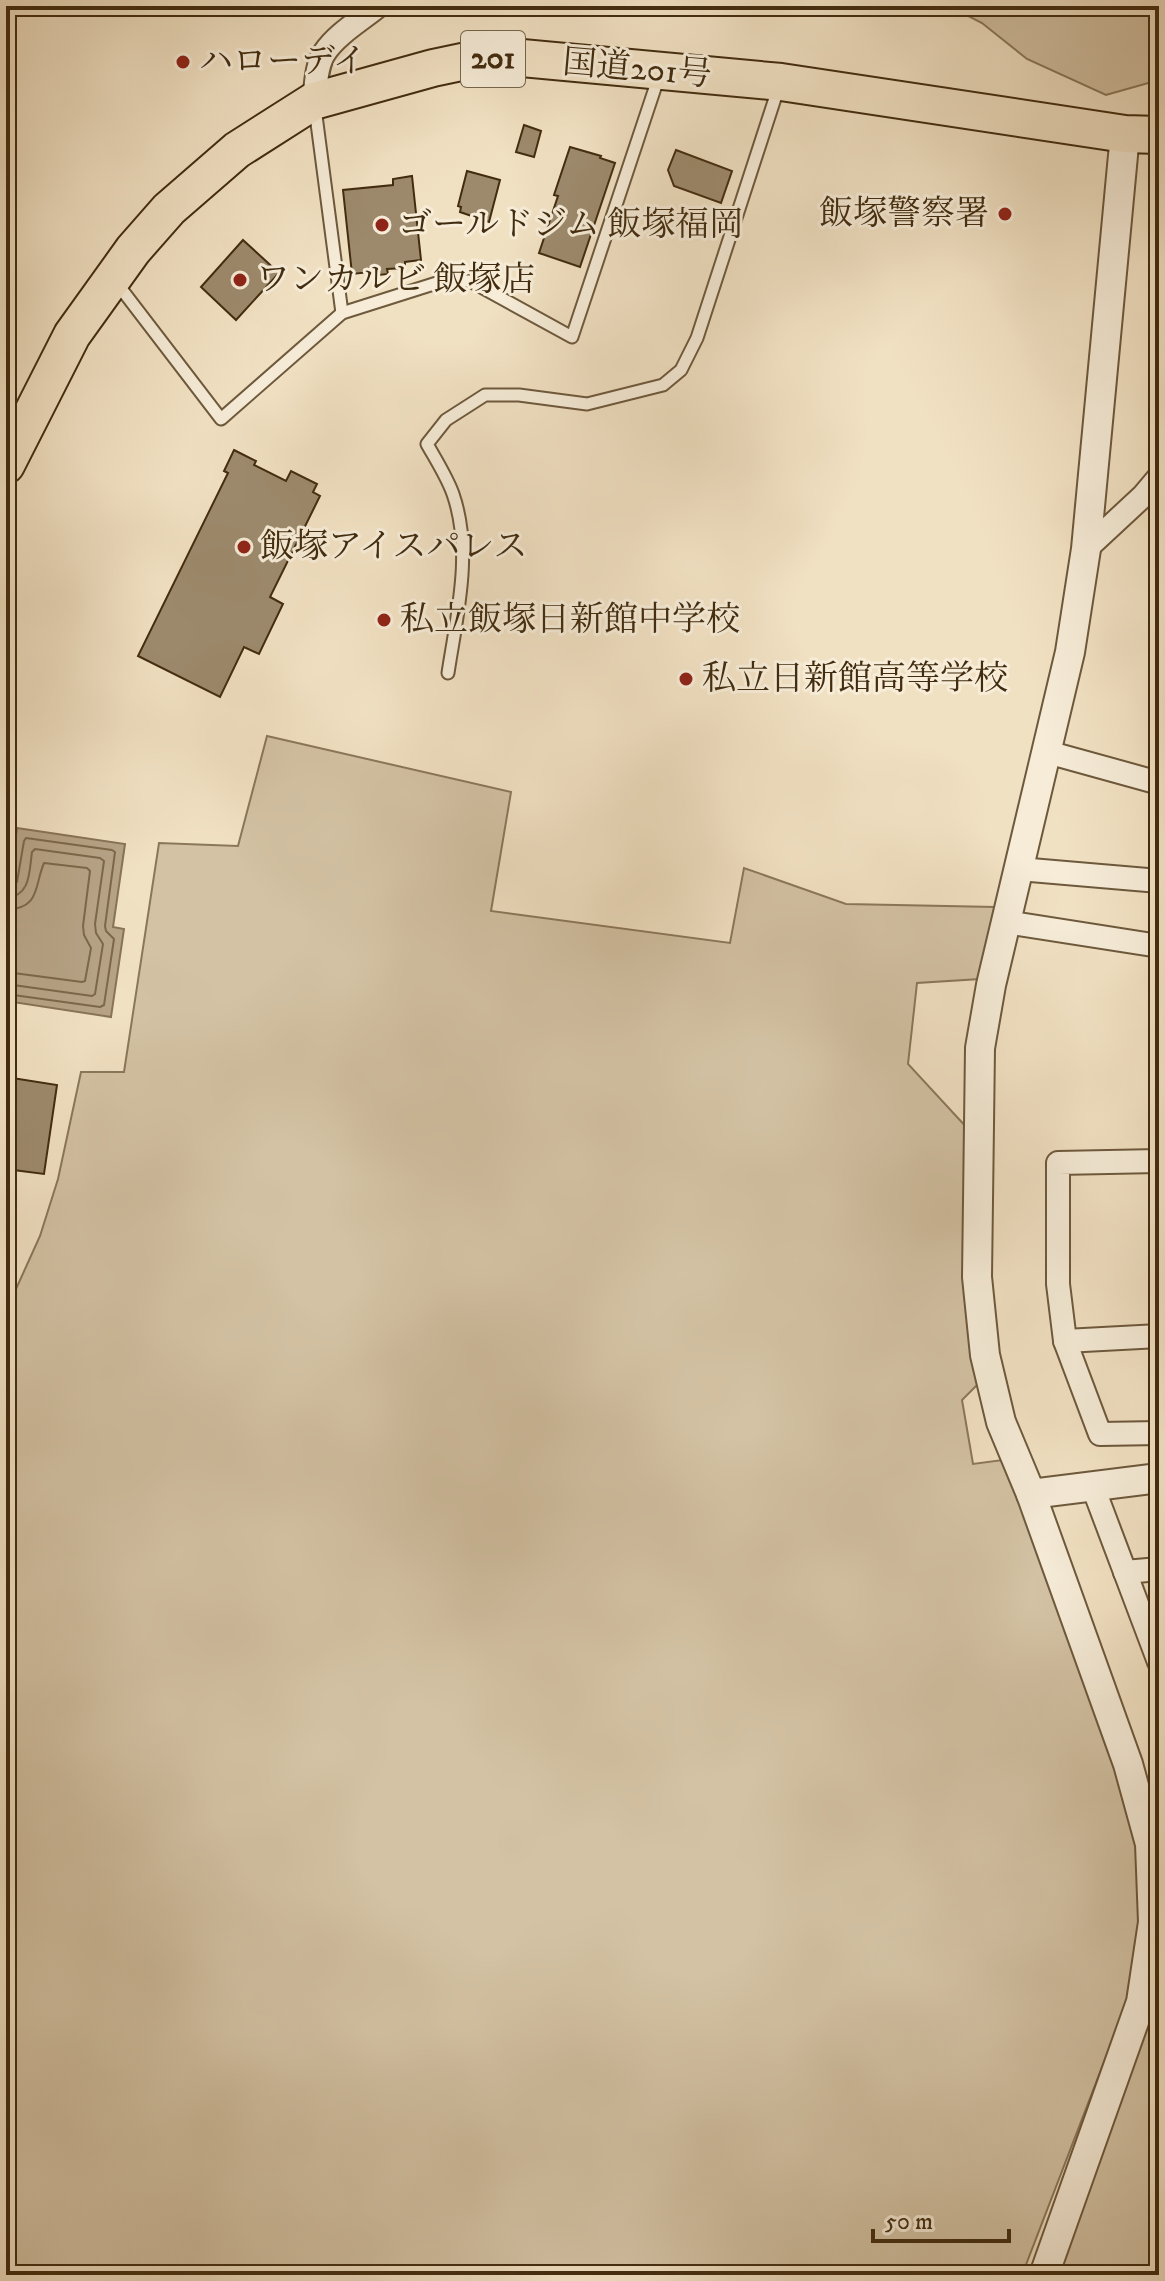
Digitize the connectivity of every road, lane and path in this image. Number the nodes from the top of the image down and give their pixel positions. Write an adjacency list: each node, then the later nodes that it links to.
1 (378, 6): 4 (street)
2 (661, 71): 3 (highway, 国道201号 / 201); 4 (highway, 国道201号 / 201); 7 (lane)
3 (781, 82): 5 (highway, 国道201号 / 201); 11 (lane)
4 (314, 101): 6 (highway, 国道201号 / 201); 7 (lane)
5 (1142, 134): 10 (street)
6 (113, 278): 7 (lane); 8 (highway, 国道201号 / 201)
7 (342, 313)
8 (6, 465)
9 (1159, 477): 10 (street)
10 (1086, 549): 12 (street)
11 (448, 673)
12 (1047, 752): 13 (street); 14 (street)
13 (1159, 783)
14 (1019, 869): 15 (street); 16 (street)
15 (1159, 881)
16 (1006, 922): 17 (street); 24 (street)
17 (1159, 946)
18 (1159, 1161): 20 (street)
19 (1159, 1336): 20 (street)
20 (1065, 1341): 21 (street)
21 (1159, 1433)
22 (1159, 1478): 23 (street)
23 (1093, 1487): 24 (street); 26 (street)
24 (1031, 1494): 28 (street)
25 (1159, 1569): 26 (street)
26 (1125, 1572): 27 (street)
27 (1159, 1662)
28 (1044, 2275)

